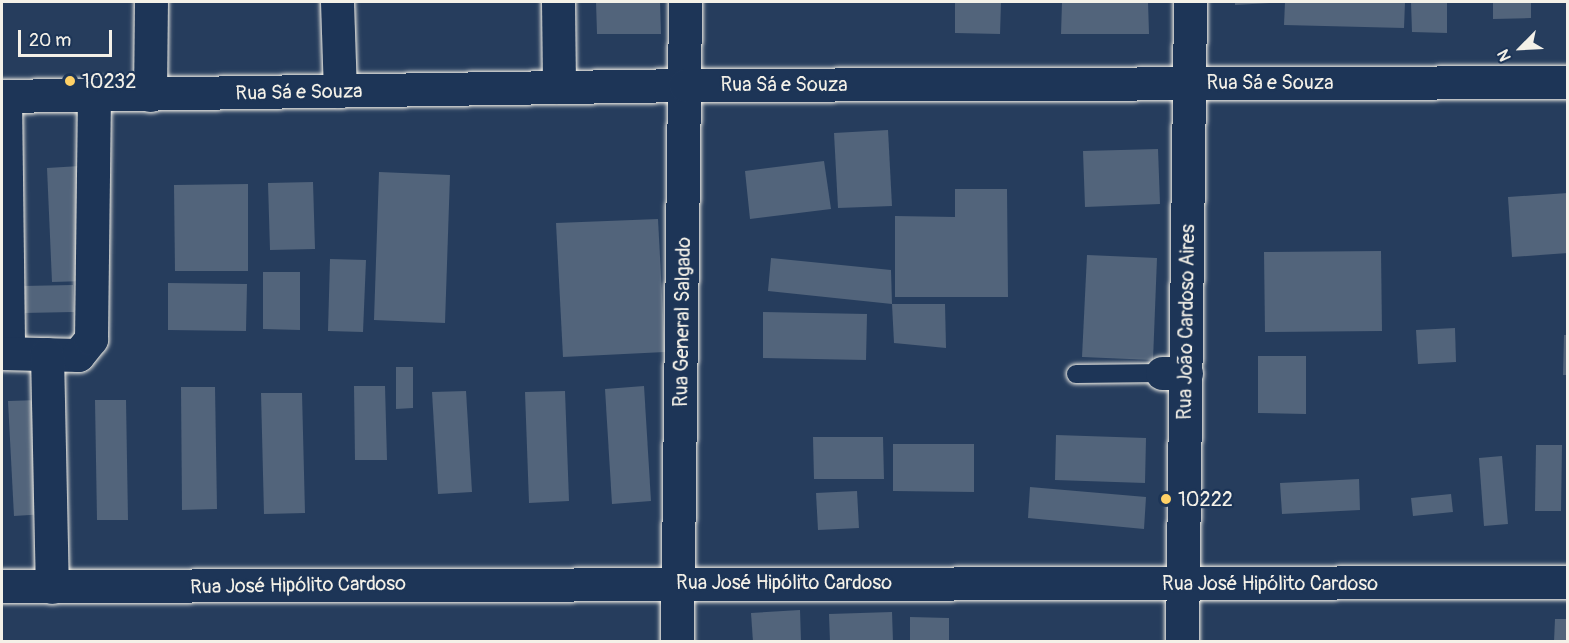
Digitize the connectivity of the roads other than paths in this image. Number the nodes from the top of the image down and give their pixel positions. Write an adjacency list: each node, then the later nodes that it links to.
1 (151, 2): 12 (street)
2 (337, 2): 10 (street)
3 (558, 2): 9 (street)
4 (685, 2): 8 (street, Rua General Salgado)
5 (1190, 2): 6 (street, Rua João Cardoso Aires)
6 (1189, 82): 7 (street, Rua Sá e Souza); 8 (street, Rua Sá e Souza); 16 (street, Rua João Cardoso Aires)
7 (1568, 82)
8 (685, 85): 9 (street, Rua Sá e Souza); 18 (street, Rua General Salgado)
9 (559, 87): 10 (street, Rua Sá e Souza)
10 (340, 91): 12 (street, Rua Sá e Souza)
11 (94, 94): 12 (street, Rua Sá e Souza); 13 (street, Rua Sá e Souza); 15 (street)
12 (150, 95)
13 (3, 96): 14 (street)
14 (5, 353): 15 (street)
15 (47, 354): 22 (street)
16 (1174, 373): 17 (lane); 20 (street, Rua João Cardoso Aires)
17 (1076, 374)
18 (678, 582): 20 (street, Rua José Hipólito Cardoso); 22 (street, Rua José Hipólito Cardoso); 23 (street, Rua General Salgado)
19 (1568, 582): 20 (street, Rua José Hipólito Cardoso)
20 (1183, 583): 24 (street, Rua João Cardoso Aires)
21 (2, 586): 22 (street, Rua José Hipólito Cardoso)
22 (52, 587)
23 (677, 642)
24 (1182, 642)

